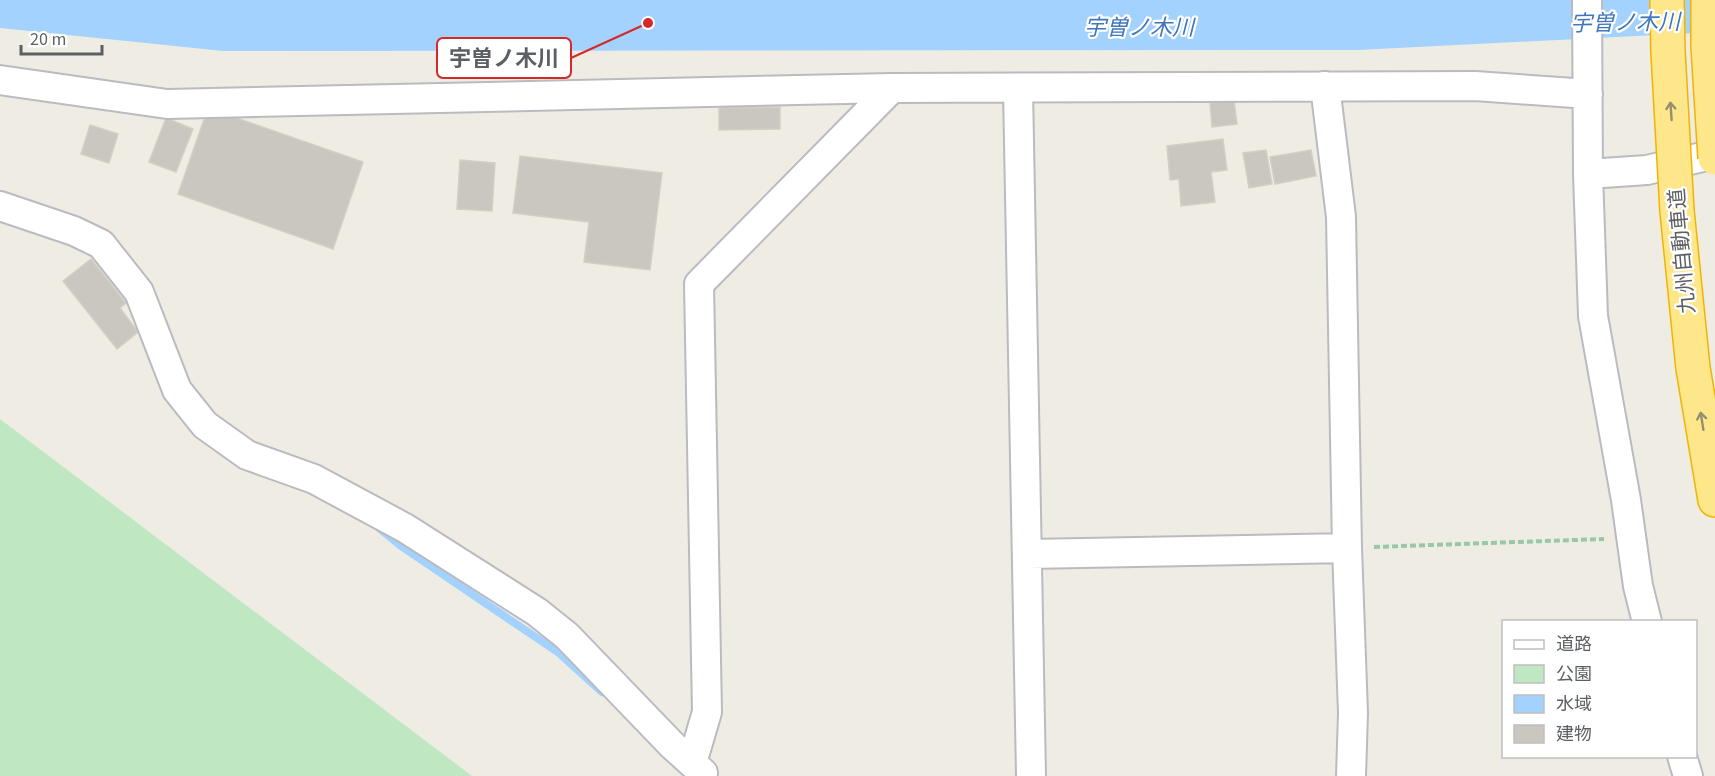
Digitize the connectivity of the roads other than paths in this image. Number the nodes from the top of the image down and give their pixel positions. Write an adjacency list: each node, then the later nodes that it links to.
1 (1587, 0): 6 (street)
2 (1668, 0): 12 (highway, 九州自動車道, one-way to 2, bridge)
3 (1708, 0): 9 (highway, bridge)
4 (0, 80): 7 (street)
5 (1325, 86): 6 (street); 8 (street); 13 (street)
6 (1588, 86): 10 (street)
7 (892, 88): 8 (street); 17 (street)
8 (1018, 89): 14 (street)
9 (1715, 156): 10 (street)
10 (1588, 174): 15 (street)
11 (0, 206): 17 (street)
12 (1715, 500)
13 (1347, 548): 14 (street); 19 (street)
14 (1028, 555): 18 (street)
15 (1647, 620)
16 (1683, 758): 20 (street)
17 (699, 769)
18 (1031, 776)
19 (1351, 776)
20 (1688, 776)

